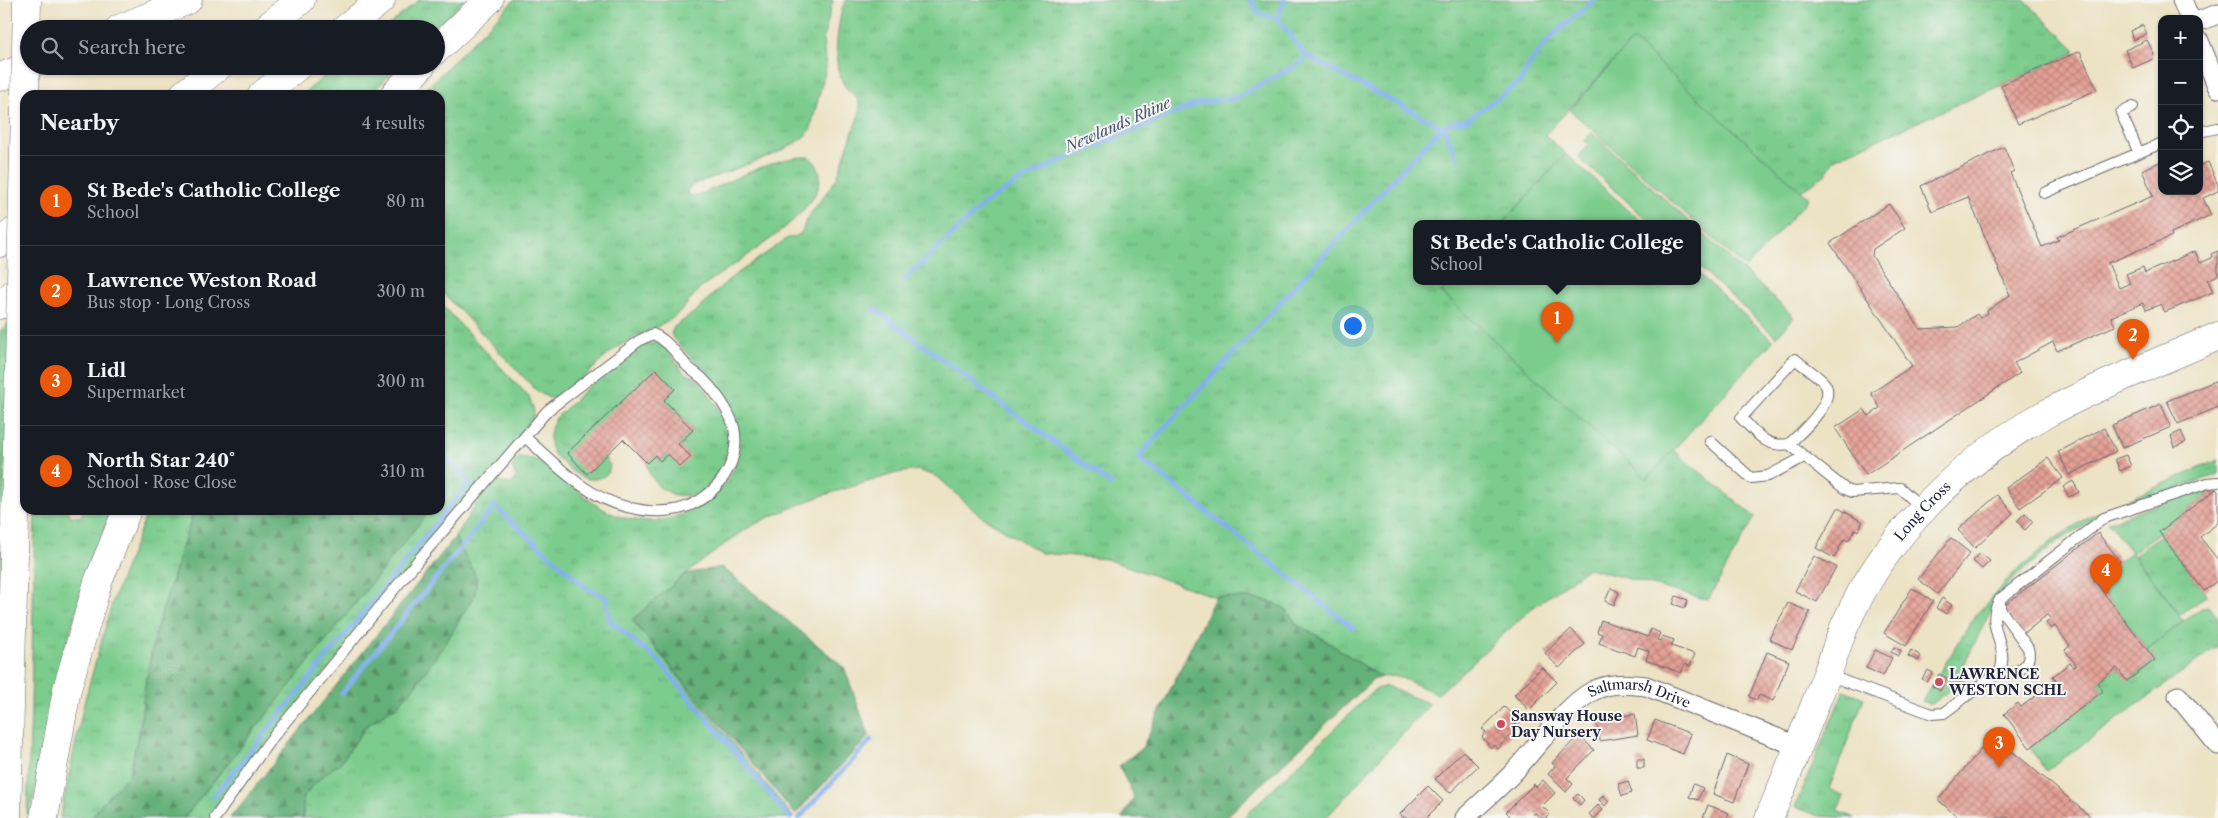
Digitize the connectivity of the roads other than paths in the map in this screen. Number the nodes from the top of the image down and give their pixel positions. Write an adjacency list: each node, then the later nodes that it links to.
1 (27, 0): 9 (main road, bridge)
2 (188, 0): 10 (main road)
3 (301, 0): 11 (main road)
4 (381, 0): 12 (main road)
5 (489, 0): 14 (main road)
6 (2182, 0): 8 (street)
7 (2218, 14): 13 (street)
8 (2188, 15)
9 (27, 20)
10 (140, 20)
11 (277, 20)
12 (356, 20)
13 (2203, 20)
14 (445, 41)
15 (2203, 51): 22 (street)
16 (20, 69): 21 (main road)
17 (25, 75): 23 (main road, bridge)
18 (208, 75): 24 (main road)
19 (287, 75): 25 (main road)
20 (413, 75): 26 (main road)
21 (0, 77)
22 (2218, 88)
23 (25, 90)
24 (189, 90)
25 (268, 90)
26 (399, 90)
27 (2133, 108): 31 (lane)
28 (2218, 128): 29 (lane)
29 (2203, 131)
30 (2158, 145): 31 (lane)
31 (2140, 153): 32 (lane)
32 (2044, 193)
33 (20, 227): 34 (main road)
34 (0, 243)
35 (20, 289): 36 (main road)
36 (0, 305)
37 (20, 324): 55 (main road, bridge)
38 (2218, 336): 44 (main road, Long Cross)
39 (525, 437): 39 (lane); 57 (lane)
40 (1710, 441): 42 (lane)
41 (1789, 444): 41 (lane); 42 (lane)
42 (1804, 457): 44 (lane)
43 (2218, 482): 46 (lane)
44 (1922, 508): 49 (main road, Long Cross)
45 (125, 515): 56 (main road)
46 (2000, 599): 47 (lane); 48 (lane)
47 (2020, 637): 48 (lane); 50 (lane)
48 (2000, 642): 50 (lane)
49 (1827, 674): 50 (lane); 53 (main road, Long Cross)
50 (1999, 674)
51 (2178, 696): 52 (street)
52 (2218, 745)
53 (1797, 746): 54 (main road, Long Cross); 58 (street, Saltmarsh Drive)
54 (1772, 817)
55 (7, 818)
56 (44, 818)
57 (215, 818)
58 (1465, 818)

